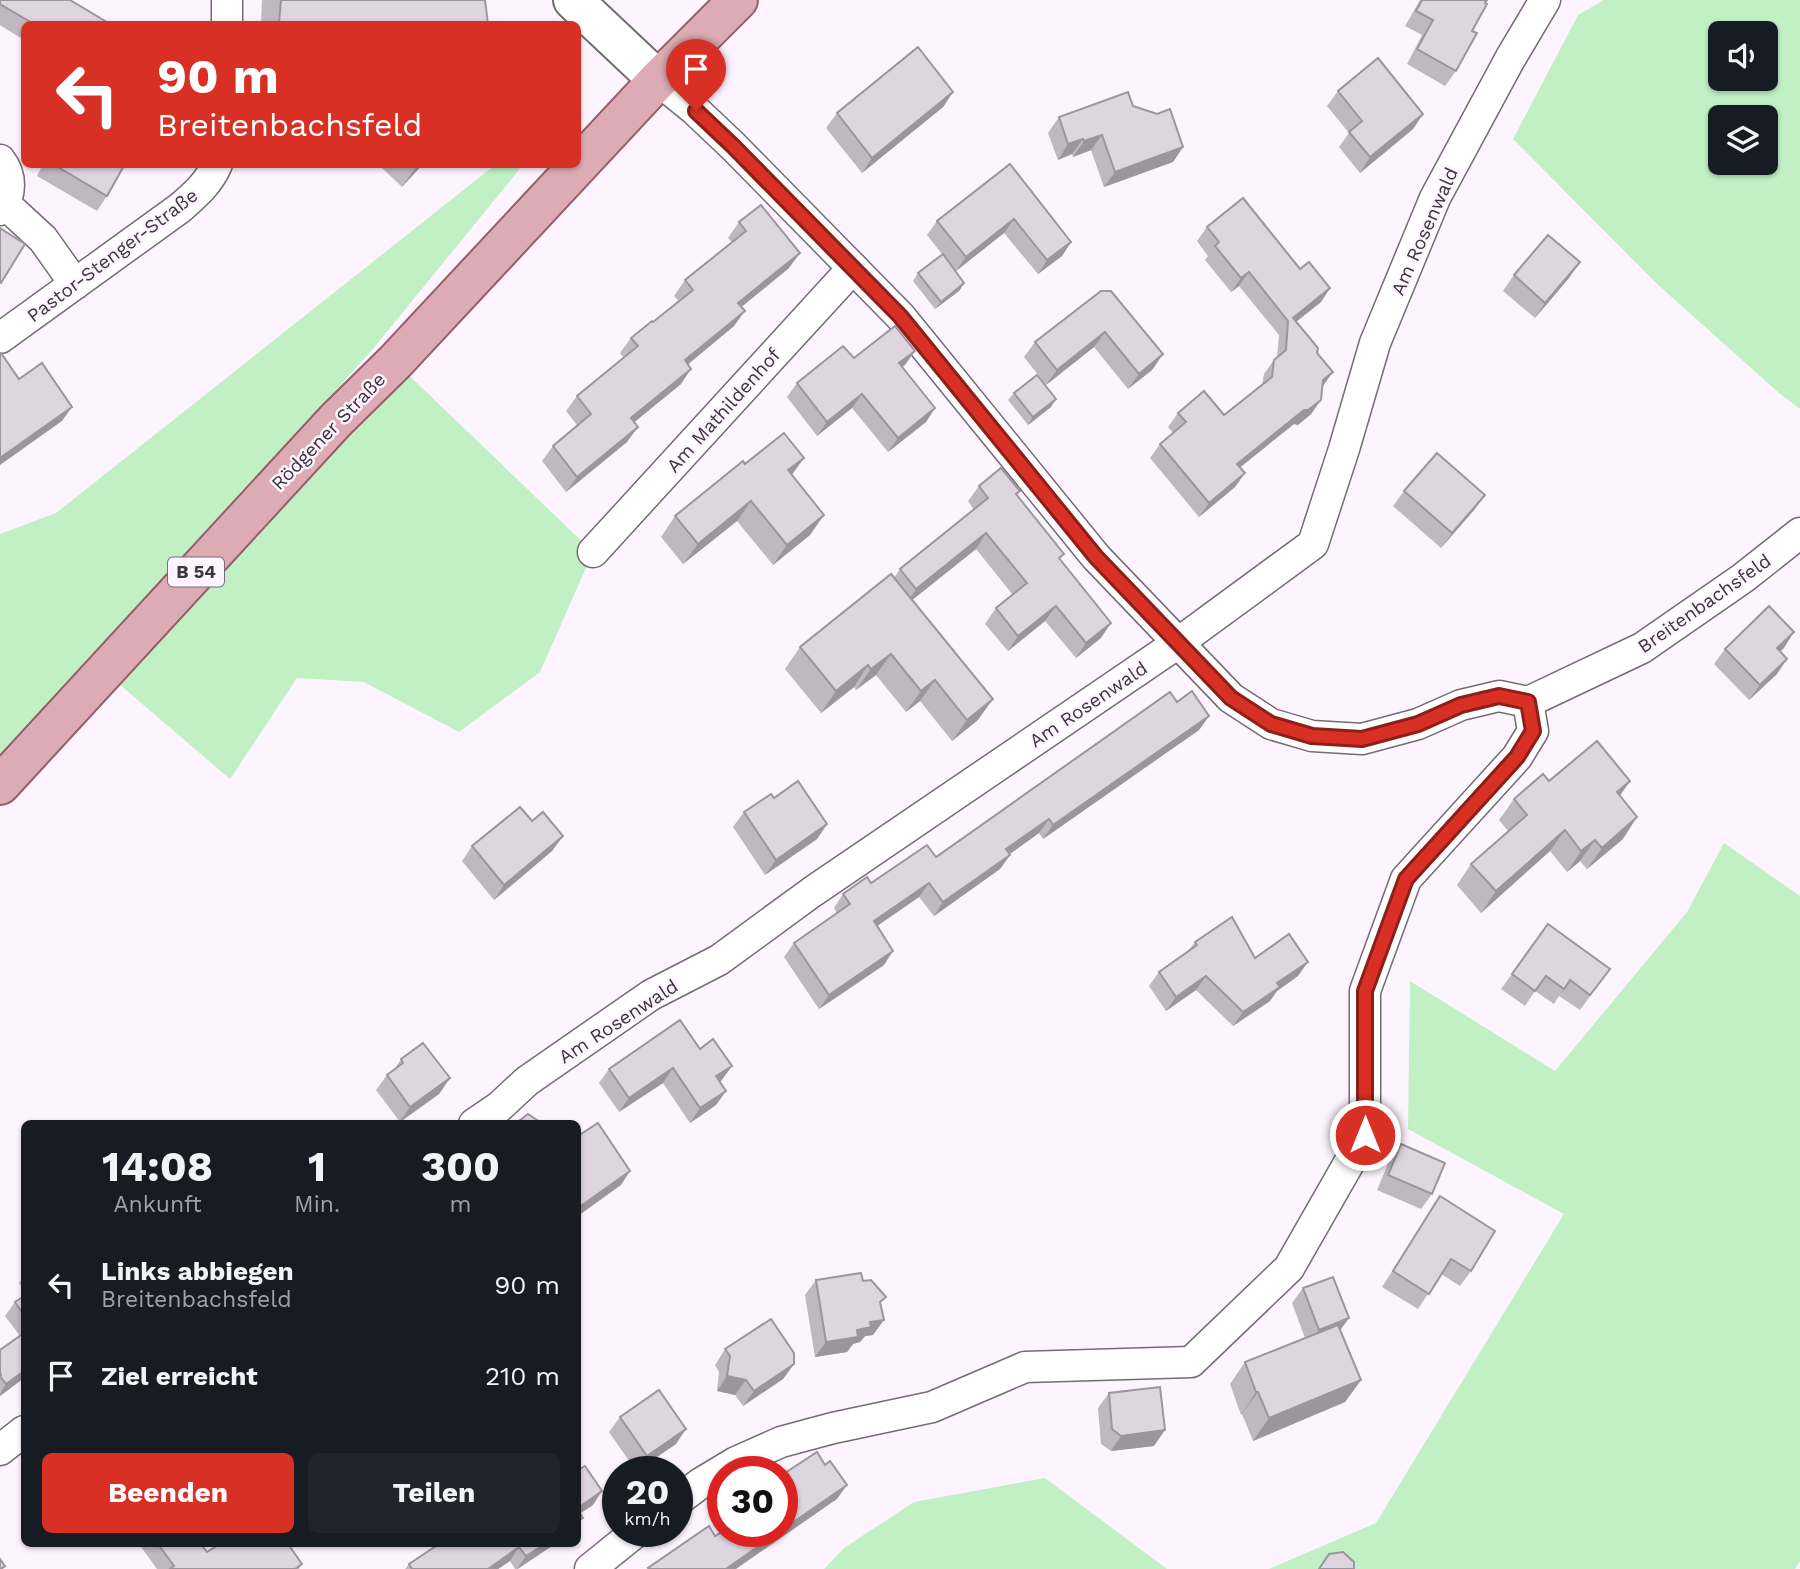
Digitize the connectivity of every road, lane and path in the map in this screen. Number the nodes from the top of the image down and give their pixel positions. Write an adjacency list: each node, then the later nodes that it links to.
1 (227, 0): 5 (street)
2 (573, 0): 6 (main road)
3 (738, 0): 6 (main road, Rödgener Straße / B 54)
4 (1545, 0): 17 (street, Am Rosenwald)
5 (227, 21)
6 (658, 80): 8 (main road, Rödgener Straße / B 54); 12 (street)
7 (0, 160): 11 (street)
8 (581, 163)
9 (215, 168): 13 (street, Pastor-Stenger-Straße)
10 (576, 168): 19 (main road, Rödgener Straße / B 54)
11 (2, 207): 13 (street)
12 (853, 268): 16 (street, Am Mathildenhof); 17 (street)
13 (75, 284): 14 (street, Pastor-Stenger-Straße)
14 (0, 338)
15 (1800, 533): 18 (street, Breitenbachsfeld)
16 (593, 552)
17 (1178, 643): 18 (street); 20 (street, Am Rosenwald)
18 (1528, 702): 23 (street)
19 (0, 785)
20 (480, 1120)
21 (21, 1433): 22 (street)
22 (0, 1450)
23 (693, 1490)
24 (617, 1547): 25 (street)
25 (590, 1569)

